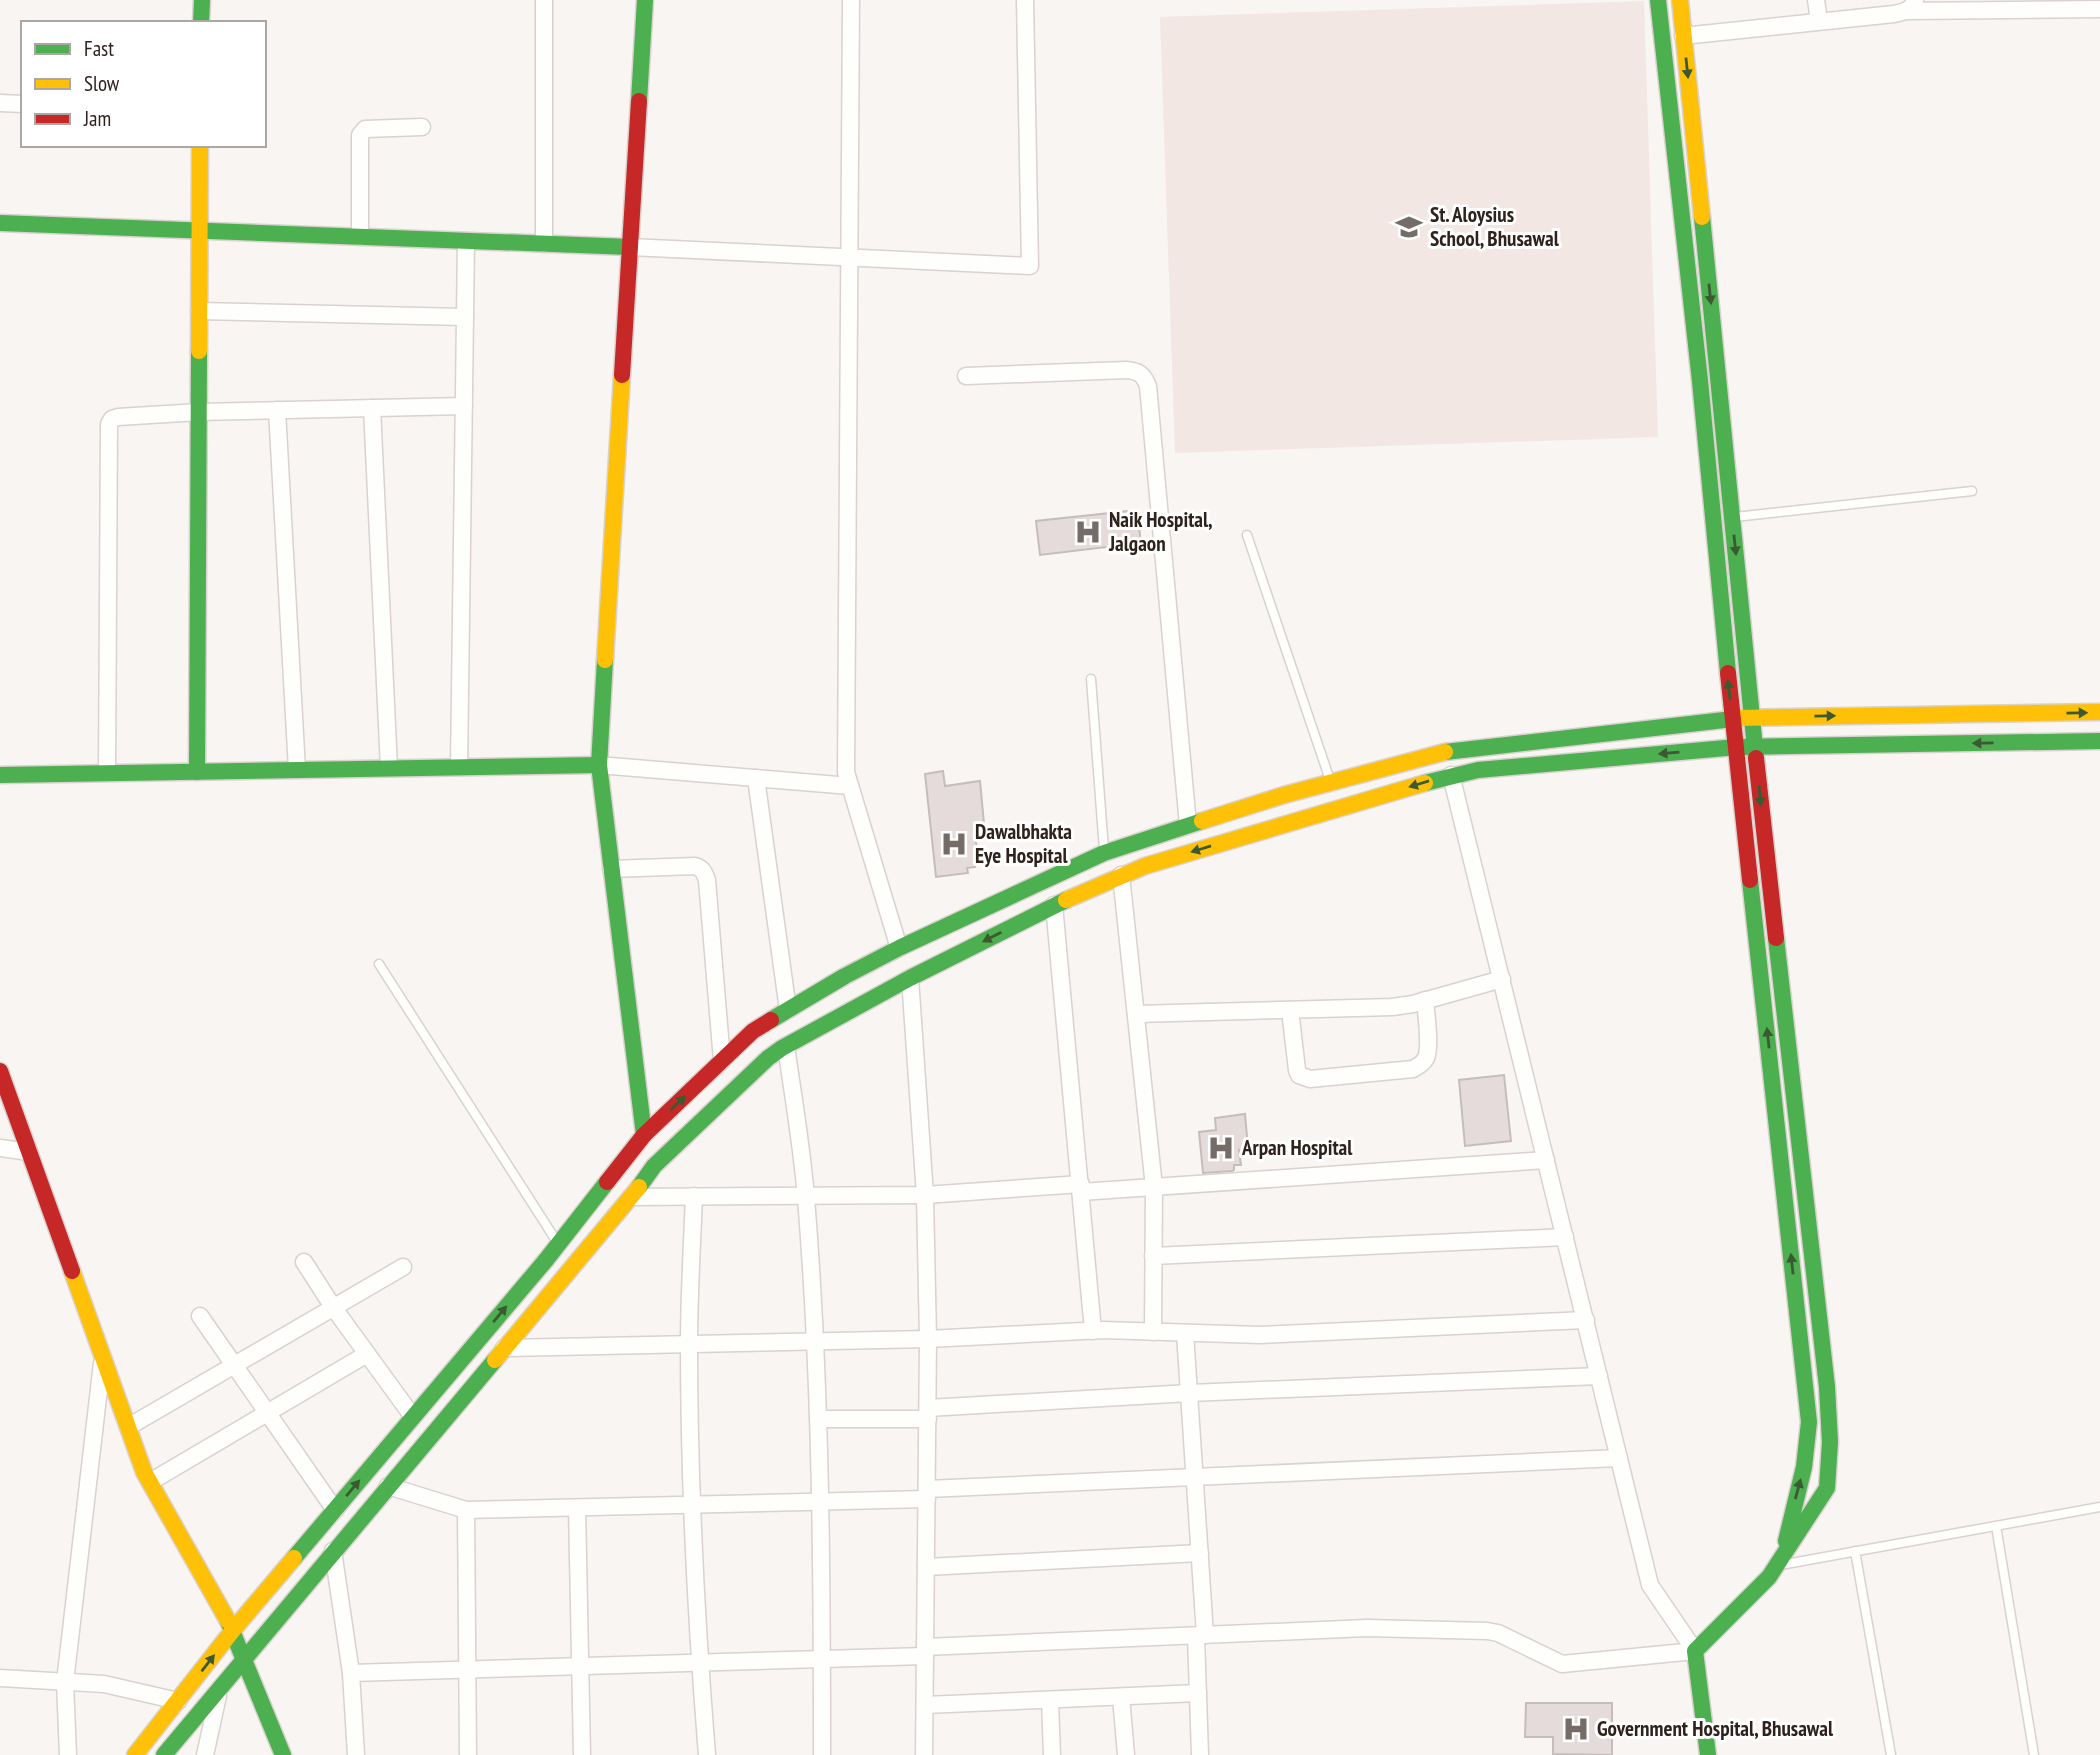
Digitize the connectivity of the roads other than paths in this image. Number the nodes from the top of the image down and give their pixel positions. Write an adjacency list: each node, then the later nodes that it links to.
1 (202, 0): 11 (main road)
2 (544, 0): 22 (street)
3 (645, 0): 23 (main road)
4 (851, 0): 24 (street)
5 (1025, 0): 24 (street)
6 (1658, 0): 39 (main road, one-way to 6)
7 (1680, 0): 13 (main road)
8 (1816, 0): 12 (street)
9 (1911, 6): 10 (street); 12 (street)
10 (2100, 9)
11 (201, 21)
12 (1819, 22): 13 (street)
13 (1684, 36): 33 (main road, one-way to 33)
14 (0, 103): 15 (street)
15 (21, 104)
16 (422, 127): 20 (street)
17 (200, 147): 19 (main road)
18 (0, 223): 19 (main road)
19 (200, 231): 20 (main road); 25 (main road)
20 (360, 237): 21 (main road)
21 (466, 241): 22 (main road); 26 (street)
22 (544, 244): 23 (main road)
23 (630, 247): 24 (street); 44 (main road)
24 (848, 257): 54 (street)
25 (199, 310): 26 (street); 31 (main road)
26 (465, 317): 28 (street)
27 (966, 376): 55 (street)
28 (464, 406): 29 (street); 45 (street)
29 (372, 408): 30 (street); 46 (street)
30 (277, 410): 31 (street); 47 (street)
31 (199, 412): 48 (main road); 49 (street)
32 (1972, 491): 33 (lane)
33 (1732, 518): 38 (main road, one-way to 38)
34 (1247, 535): 53 (lane)
35 (1091, 679): 56 (lane)
36 (2100, 712): 37 (main road, one-way to 36)
37 (2042, 713): 38 (main road, one-way to 37); 41 (main road)
38 (1753, 717): 39 (main road); 42 (main road)
39 (1732, 719): 43 (main road); 53 (main road)
40 (2100, 741): 41 (main road)
41 (2045, 743): 42 (main road, one-way to 42)
42 (1756, 746): 43 (main road); 59 (main road, one-way to 59)
43 (1737, 747): 51 (main road, one-way to 51); 60 (main road)
44 (599, 765): 45 (main road); 52 (street); 57 (main road)
45 (459, 767): 46 (main road)
46 (389, 768): 47 (main road)
47 (297, 770): 48 (main road)
48 (197, 772): 49 (main road)
49 (107, 773): 50 (main road)
50 (0, 775)
51 (1451, 775): 58 (main road, one-way to 58); 65 (street)
52 (756, 778): 54 (street); 67 (street)
53 (1331, 782): 55 (main road)
54 (850, 786): 62 (street)
55 (1188, 825): 56 (main road)
56 (1104, 853): 62 (main road)
57 (611, 869): 71 (street); 75 (main road)
58 (1121, 876): 61 (main road); 69 (street)
59 (1771, 895): 60 (main road); 73 (main road)
60 (1752, 896): 72 (main road, one-way to 60)
61 (1054, 905): 64 (main road, one-way to 64); 80 (street)
62 (899, 947): 67 (main road)
63 (379, 964): 88 (lane)
64 (910, 978): 70 (main road); 81 (street)
65 (1502, 979): 66 (street); 78 (street)
66 (1425, 1000): 68 (street); 68 (street)
67 (788, 1010): 71 (main road)
68 (1290, 1010): 69 (street)
69 (1136, 1014): 79 (street)
70 (786, 1046): 83 (street); 84 (main road)
71 (722, 1061): 75 (main road, one-way to 71)
72 (1771, 1065): 73 (main road); 85 (main road)
73 (1790, 1066): 86 (main road)
74 (0, 1071): 77 (main road)
75 (644, 1135): 88 (main road)
76 (0, 1148): 77 (street)
77 (29, 1152): 105 (main road)
78 (1546, 1160): 79 (street); 87 (street)
79 (1154, 1187): 80 (street); 89 (street)
80 (1081, 1188): 81 (street); 97 (street)
81 (925, 1195): 83 (street); 100 (street)
82 (694, 1196): 83 (street); 84 (street); 102 (street)
83 (806, 1196): 101 (street)
84 (631, 1197): 103 (main road)
85 (1785, 1200): 86 (main road); 93 (main road, one-way to 85)
86 (1805, 1201): 92 (main road)
87 (1565, 1237): 89 (street); 96 (street)
88 (558, 1244): 113 (main road, one-way to 88)
89 (1153, 1255): 98 (street)
90 (304, 1262): 94 (street)
91 (403, 1266): 94 (street)
92 (1816, 1290): 93 (main road); 109 (main road)
93 (1795, 1293): 108 (main road)
94 (333, 1307): 104 (street); 106 (street)
95 (200, 1316): 106 (street)
96 (1586, 1320): 99 (street); 107 (street)
97 (1093, 1331): 98 (street); 100 (street)
98 (1153, 1332): 99 (street)
99 (1185, 1333): 110 (street)
100 (928, 1339): 101 (street); 112 (street)
101 (815, 1341): 102 (street); 114 (street)
102 (689, 1344): 103 (street); 122 (street)
103 (504, 1348): 119 (main road)
104 (367, 1354): 111 (street); 113 (street)
105 (103, 1357): 115 (main road); 144 (street)
106 (234, 1365): 111 (street); 115 (street)
107 (1600, 1376): 110 (street); 116 (street)
108 (1805, 1386): 109 (main road); 131 (main road, one-way to 108)
109 (1827, 1387): 131 (main road)
110 (1190, 1393): 112 (street); 117 (street)
111 (267, 1412): 118 (street); 125 (street)
112 (928, 1413): 114 (street); 120 (street)
113 (413, 1417): 125 (main road, one-way to 113)
114 (818, 1419): 121 (street)
115 (128, 1427): 118 (main road)
116 (1619, 1458): 117 (street); 135 (street)
117 (1195, 1476): 120 (street); 130 (street)
118 (150, 1482): 133 (main road)
119 (388, 1486): 126 (street); 128 (main road)
120 (927, 1494): 121 (street); 132 (street)
121 (820, 1502): 122 (street); 138 (street)
122 (692, 1505): 124 (street); 139 (street)
123 (2100, 1507): 127 (lane)
124 (577, 1508): 126 (street); 140 (street)
125 (335, 1510): 133 (main road)
126 (466, 1510): 141 (street)
127 (1996, 1526): 129 (lane); 167 (lane)
128 (333, 1551): 137 (main road); 142 (street)
129 (1855, 1551): 131 (lane); 166 (lane)
130 (1200, 1553): 132 (street); 134 (street)
131 (1780, 1561): 135 (main road)
132 (926, 1567): 136 (street)
133 (233, 1630): 137 (main road); 148 (main road, one-way to 133)
134 (1200, 1635): 135 (street); 136 (street); 146 (street)
135 (1695, 1651): 165 (main road)
136 (925, 1652): 138 (street); 150 (street)
137 (244, 1657): 145 (main road); 155 (main road)
138 (822, 1660): 139 (street); 160 (street)
139 (700, 1663): 140 (street); 159 (street)
140 (579, 1666): 141 (street); 158 (street)
141 (468, 1670): 142 (street); 157 (street)
142 (351, 1673): 156 (street)
143 (0, 1678): 144 (street)
144 (65, 1682): 148 (street); 151 (street)
145 (220, 1686): 153 (main road); 154 (street)
146 (1198, 1693): 147 (street); 164 (street)
147 (1121, 1697): 149 (street); 163 (street)
148 (178, 1701): 152 (main road)
149 (1050, 1701): 150 (street); 162 (street)
150 (925, 1705): 161 (street)
151 (68, 1755)
152 (135, 1755)
153 (164, 1755)
154 (205, 1755)
155 (283, 1755)
156 (356, 1755)
157 (468, 1755)
158 (582, 1755)
159 (707, 1755)
160 (822, 1755)
161 (924, 1755)
162 (1052, 1755)
163 (1126, 1755)
164 (1200, 1755)
165 (1708, 1755)
166 (1891, 1755)
167 (2034, 1755)

